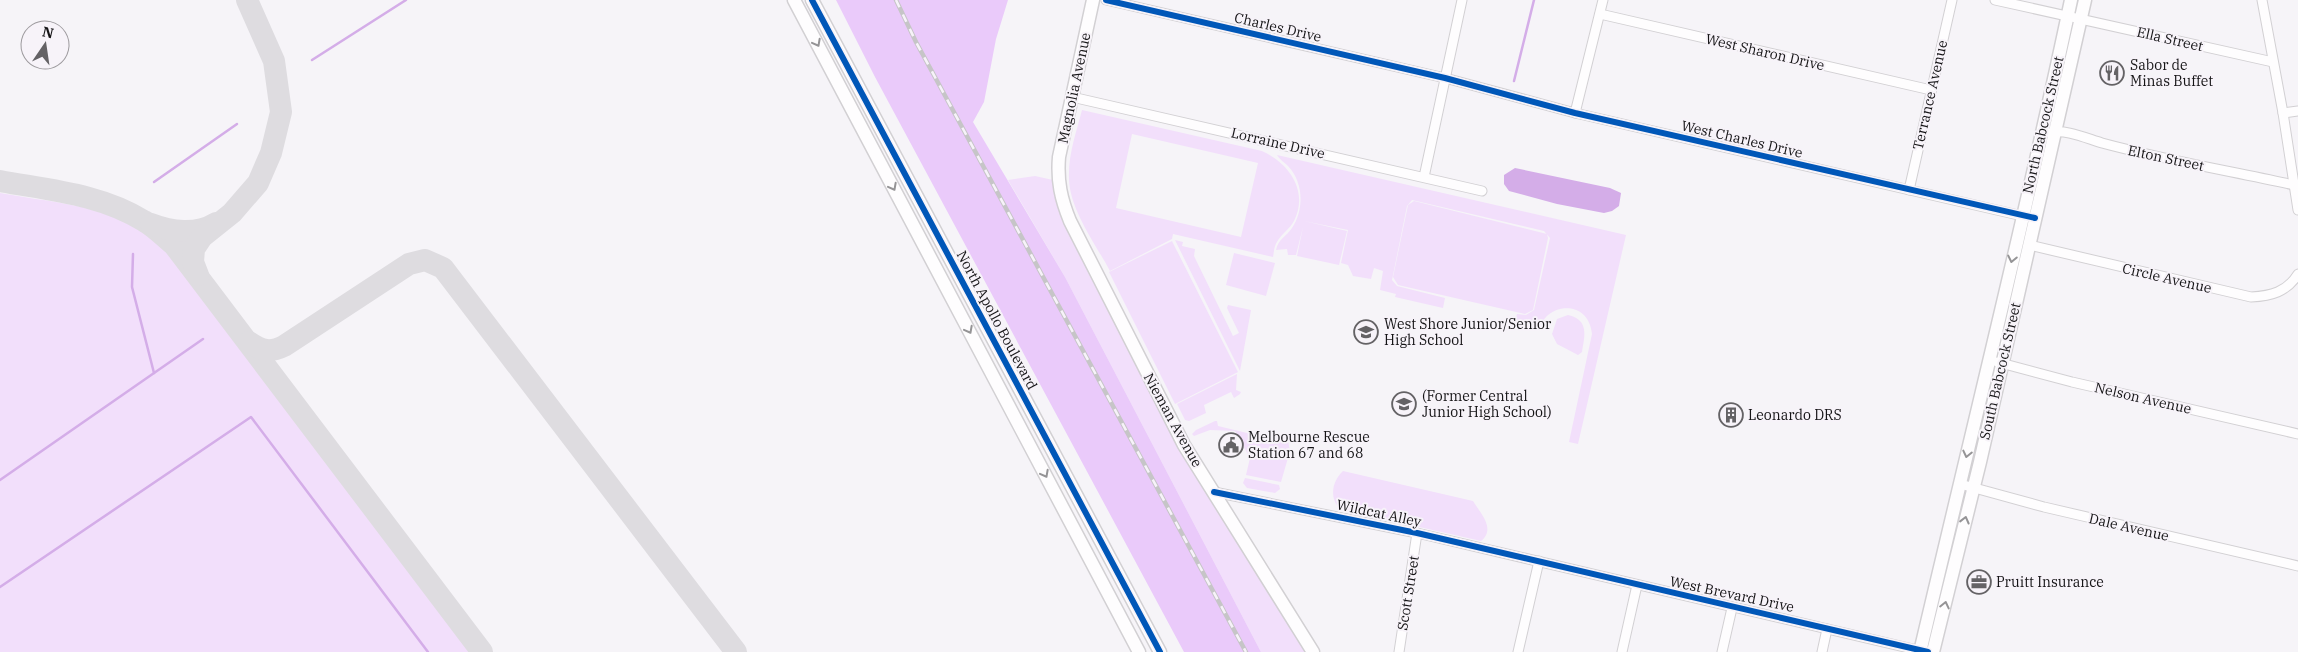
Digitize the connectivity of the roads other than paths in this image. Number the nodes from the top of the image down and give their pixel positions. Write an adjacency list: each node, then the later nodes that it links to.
1 (794, 0): 46 (street, one-way to 46)
2 (812, 0): 47 (street, North Apollo Boulevard)
3 (1093, 0): 19 (street, Magnolia Avenue)
4 (1106, 0): 16 (street, Charles Drive)
5 (1462, 0): 16 (street)
6 (1603, 0): 12 (street)
7 (1952, 0): 18 (street, Terrance Avenue)
8 (1995, 0): 13 (street, Ella Street)
9 (2071, 0): 13 (street, North Babcock Street)
10 (2085, 0): 14 (street, North Babcock Street)
11 (2262, 0): 15 (street)
12 (1600, 14): 18 (street, West Sharon Drive); 21 (street)
13 (2068, 16): 14 (street, Ella Street); 24 (street, North Babcock Street)
14 (2082, 19): 15 (street, Ella Street); 17 (street, North Babcock Street)
15 (2273, 62): 22 (street)
16 (1445, 78): 21 (street, West Charles Drive); 26 (street)
17 (2064, 89): 23 (street, South Babcock Street)
18 (1931, 90): 28 (street, Terrance Avenue)
19 (1072, 97): 25 (street, Magnolia Avenue); 26 (street, Lorraine Drive)
20 (2298, 111): 22 (street)
21 (1575, 113): 28 (street, West Charles Drive)
22 (2283, 114): 27 (street)
23 (2054, 132): 24 (street); 27 (street, Elton Street); 32 (street, South Babcock Street)
24 (2040, 137): 31 (street, North Babcock Street)
25 (1058, 177): 38 (street, Nieman Avenue)
26 (1424, 177): 29 (street, Lorraine Drive)
27 (2294, 185): 30 (street)
28 (1909, 190): 31 (street, West Charles Drive)
29 (1482, 191)
30 (2298, 210)
31 (2022, 215): 32 (street, West Charles Drive); 35 (street, North Babcock Street, one-way to 35)
32 (2035, 218): 33 (street, South Babcock Street)
33 (2029, 246): 34 (street, Circle Avenue); 35 (street, South Babcock Street)
34 (2298, 274)
35 (1996, 362): 36 (street, Nelson Avenue); 37 (street, South Babcock Street)
36 (2298, 434)
37 (1967, 485): 41 (street, Dale Avenue); 45 (street); 54 (street, South Babcock Street, one-way to 37)
38 (1214, 492): 39 (street, Wildcat Alley); 48 (street, Nieman Avenue)
39 (1417, 533): 40 (street, Wildcat Alley); 49 (street, Scott Street)
40 (1538, 561): 42 (street, West Brevard Drive); 50 (street)
41 (2298, 566)
42 (1637, 586): 43 (street, West Brevard Drive); 51 (street)
43 (1732, 608): 44 (street, West Brevard Drive); 52 (street)
44 (1828, 629): 45 (street, West Brevard Drive); 53 (street)
45 (1922, 651)
46 (1139, 652)
47 (1160, 652)
48 (1313, 652)
49 (1399, 652)
50 (1518, 652)
51 (1622, 652)
52 (1722, 652)
53 (1822, 652)
54 (1933, 652)

